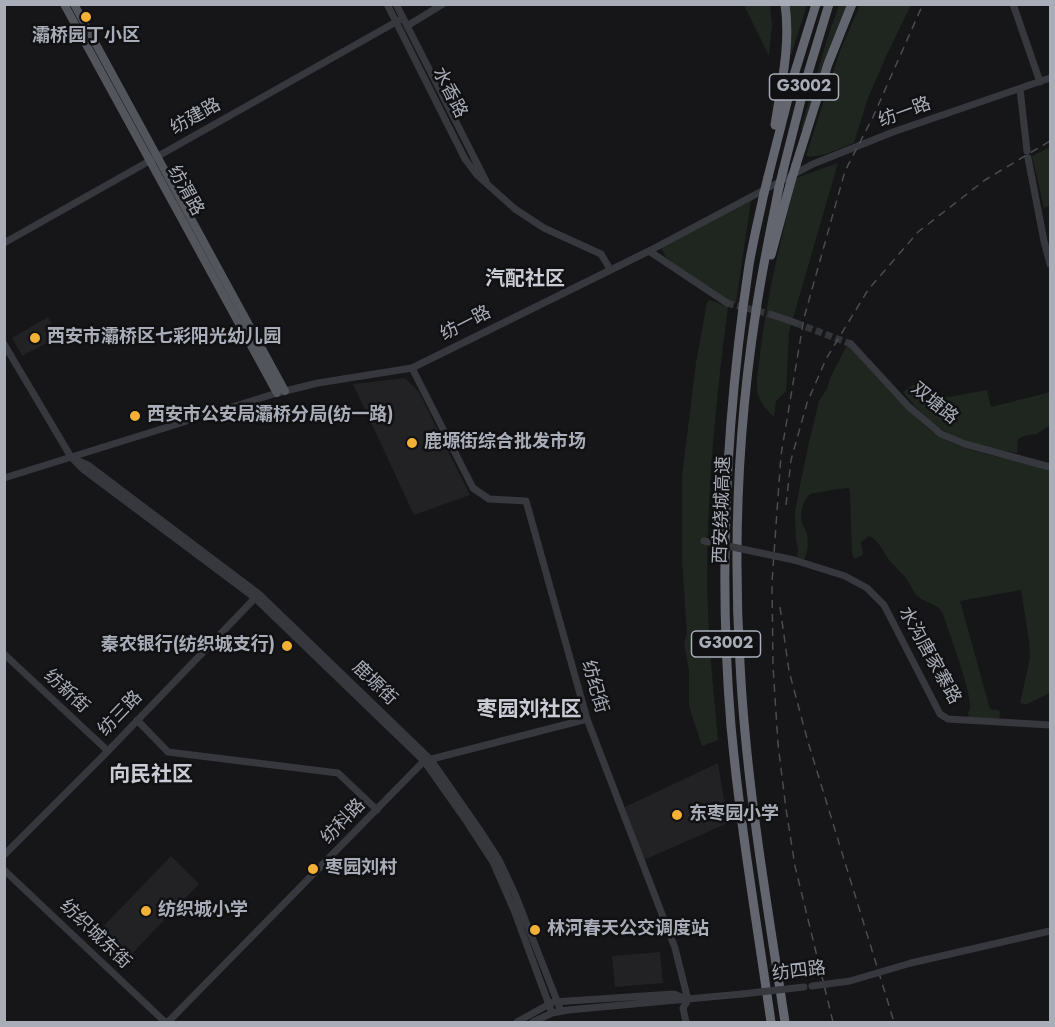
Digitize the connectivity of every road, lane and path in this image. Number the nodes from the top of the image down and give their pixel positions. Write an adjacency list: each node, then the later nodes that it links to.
1 (64, 4): 16 (main road, 纺渭路)
2 (74, 4): 16 (main road, 纺渭路)
3 (387, 4): 11 (street, 水香路)
4 (443, 4): 12 (street)
5 (785, 4): 17 (highway)
6 (816, 4): 17 (highway, 西安绕城高速 / G3002)
7 (829, 4): 24 (highway, 西安绕城高速 / G3002, bridge)
8 (852, 4): 24 (highway, bridge)
9 (1013, 4): 14 (street)
10 (398, 5): 11 (street, 水香路)
11 (399, 20): 12 (street, 水香路); 16 (street, 纺建路); 18 (street, 水香路)
12 (407, 26): 18 (street, 水香路)
13 (1050, 78): 14 (street, 纺一路)
14 (1040, 82): 15 (street, 纺一路)
15 (1020, 88): 20 (street, 纺一路); 21 (street)
16 (153, 158): 19 (street, 纺建路); 30 (main road, 纺渭路)
17 (770, 166): 55 (highway, 西安绕城高速 / G3002, bridge)
18 (491, 188): 22 (street, 水香路)
19 (4, 243)
20 (649, 250): 22 (street, 纺一路); 23 (street)
21 (1050, 264)
22 (610, 269): 29 (street, 纺一路)
23 (727, 303)
24 (756, 310): 56 (highway, 西安绕城高速 / G3002)
25 (773, 315): 26 (street)
26 (796, 323)
27 (4, 344): 31 (street, 鹿塬街)
28 (851, 344): 32 (street, 双塘路)
29 (412, 368): 30 (street, 纺一路); 37 (street, 纺纪街)
30 (281, 392): 31 (street, 纺一路)
31 (71, 458): 33 (street, 纺一路); 35 (street, 鹿塬街)
32 (1050, 467)
33 (4, 478)
34 (704, 541): 39 (street, 水沟唐家寨路, bridge)
35 (257, 596): 38 (street, 纺三路); 41 (street, 鹿塬街)
36 (4, 654): 40 (street, 纺新街)
37 (587, 719): 41 (street); 46 (street, 纺纪街)
38 (137, 720): 40 (street, 纺三路); 42 (street)
39 (1050, 725)
40 (108, 750): 43 (street, 纺三路)
41 (428, 761): 42 (street, 纺科路); 47 (street, 鹿塬街); 48 (street, 鹿塬街)
42 (376, 810): 51 (street, 纺科路)
43 (4, 855)
44 (4, 870): 51 (street, 纺织城东街)
45 (1050, 931): 46 (street, 纺四路, bridge)
46 (688, 1000): 47 (street, 纺四路); 49 (street, 纺四路); 54 (street, 纺纪街)
47 (557, 1001): 48 (street, 纺四路); 49 (street, 鹿塬街)
48 (548, 1004): 50 (street, 鹿塬街); 52 (street, 纺四路)
49 (561, 1011): 50 (street, 纺四路)
50 (552, 1013): 53 (street, 纺四路)
51 (166, 1023)
52 (517, 1023)
53 (533, 1023)
54 (686, 1023)
55 (771, 1023)
56 (785, 1023)

